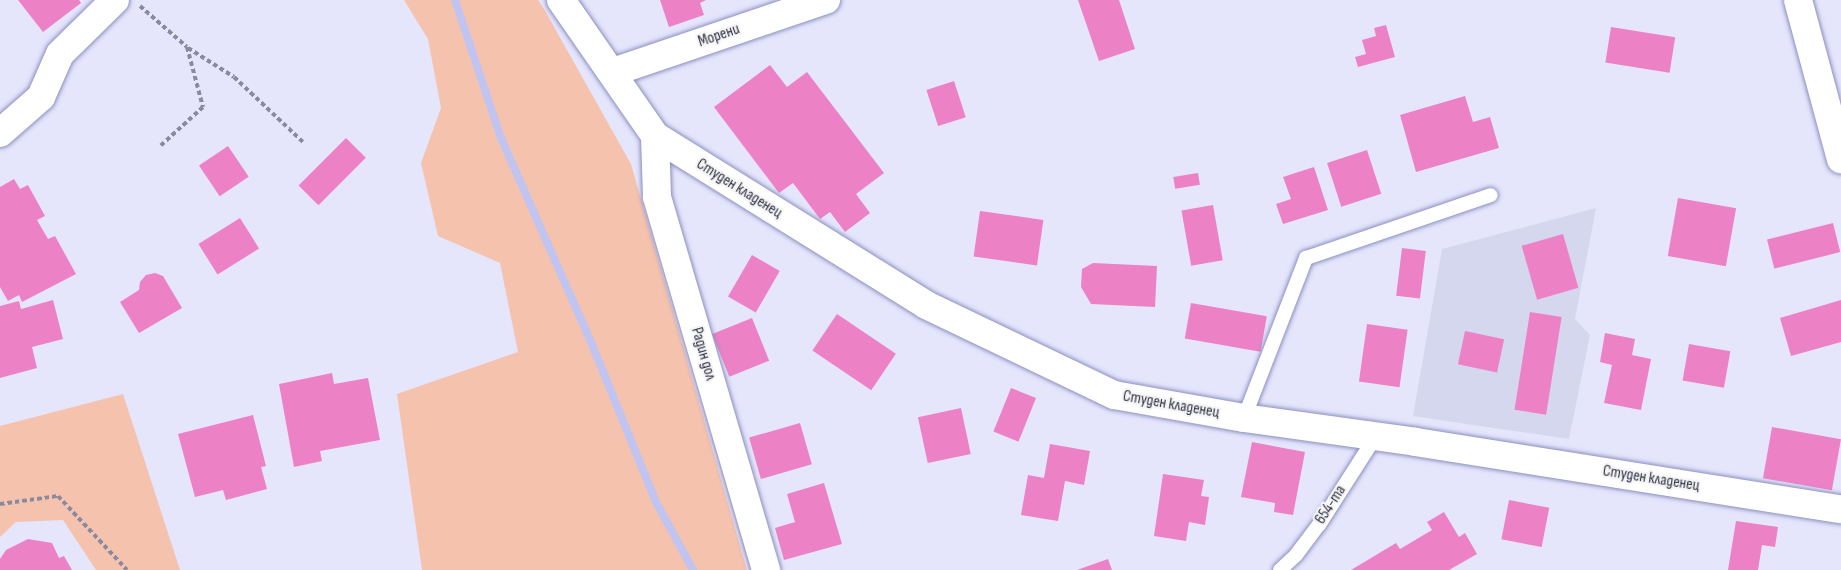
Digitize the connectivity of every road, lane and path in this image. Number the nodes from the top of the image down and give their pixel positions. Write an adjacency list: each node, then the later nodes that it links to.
1 (116, 0): 8 (street)
2 (132, 0): 6 (path)
3 (561, 0): 7 (street, Студен кладенец)
4 (826, 0): 7 (street, Морени)
5 (1798, 0): 12 (street)
6 (187, 47): 10 (path); 11 (path)
7 (613, 72): 9 (street, Студен кладенец)
8 (0, 133)
9 (655, 136): 14 (street, Студен кладенец); 19 (street, Радин дол)
10 (304, 143)
11 (159, 147)
12 (1841, 159)
13 (1491, 195): 14 (lane)
14 (1244, 418): 15 (street, Студен кладенец)
15 (1376, 435): 17 (street, Студен кладенец); 20 (lane, 654-та)
16 (0, 504): 18 (path)
17 (1841, 510)
18 (127, 570)
19 (766, 570)
20 (1280, 570)

